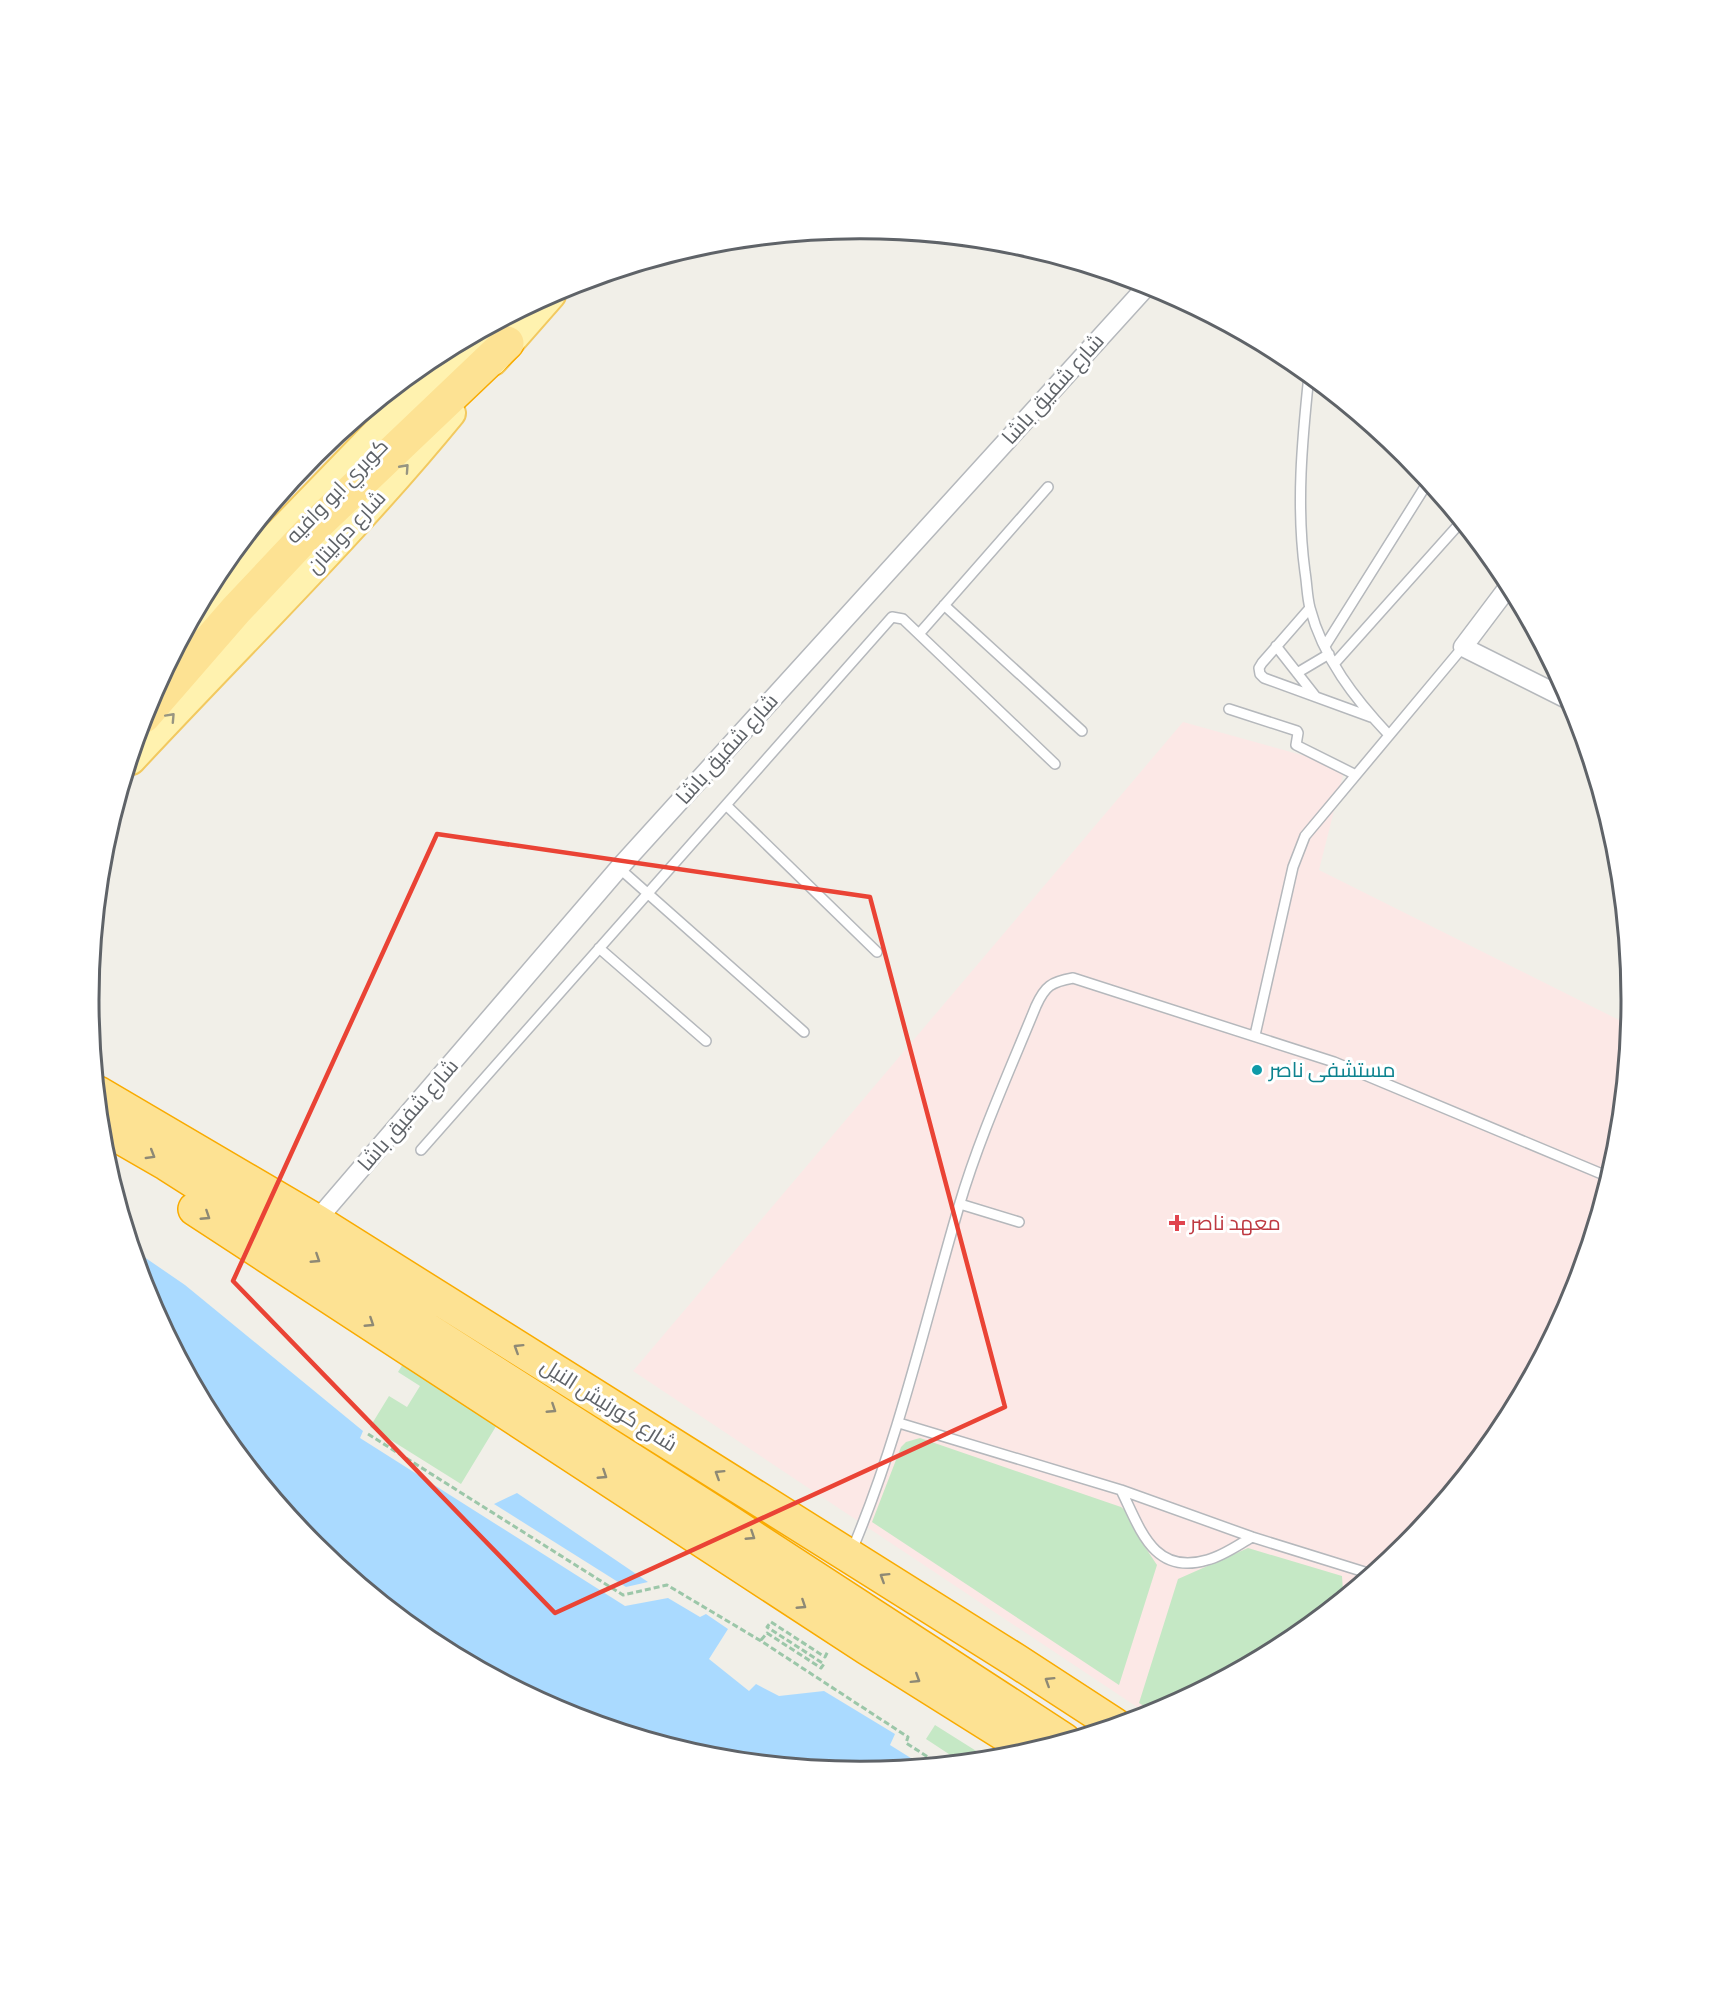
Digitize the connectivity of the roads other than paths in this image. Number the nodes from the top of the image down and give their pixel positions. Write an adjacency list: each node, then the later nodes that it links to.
1 (1141, 293): 31 (street, شارع شفيق باشا)
2 (524, 316): 3 (main road, شارع دوليتان)
3 (505, 332): 14 (main road, كوبري ابو وافيه); 20 (highway); 27 (main road, شارع دوليتان, one-way to 3)
4 (442, 364): 10 (main road)
5 (1308, 385): 12 (lane)
6 (1048, 487): 11 (lane)
7 (1424, 489): 17 (lane)
8 (1456, 527): 18 (lane)
9 (1503, 594): 16 (street)
10 (210, 604)
11 (944, 605): 13 (lane); 25 (lane)
12 (1310, 608): 15 (lane); 17 (lane)
13 (919, 634): 28 (lane); 30 (lane)
14 (186, 646)
15 (1276, 646): 19 (lane); 22 (lane)
16 (1463, 647): 21 (street); 26 (lane)
17 (1327, 650): 18 (lane); 19 (lane)
18 (1334, 664): 24 (lane)
19 (1297, 673): 22 (lane)
20 (164, 693)
21 (1557, 694)
22 (1316, 697): 24 (lane)
23 (1229, 709): 29 (lane)
24 (1371, 717): 26 (lane)
25 (1082, 731)
26 (1389, 735): 29 (lane)
27 (141, 749)
28 (1055, 764)
29 (1356, 775): 36 (lane)
30 (726, 805): 32 (lane); 34 (lane)
31 (619, 868): 32 (lane); 44 (street, شارع شفيق باشا)
32 (648, 894): 33 (lane); 35 (lane)
33 (599, 948): 37 (lane); 40 (lane)
34 (877, 952)
35 (804, 1032)
36 (1255, 1035): 42 (lane); 43 (lane)
37 (706, 1041)
38 (106, 1098): 44 (highway, شارع كورنيش النيل)
39 (111, 1132): 52 (highway, شارع كورنيش النيل, one-way to 52)
40 (421, 1150)
41 (117, 1160): 56 (highway, one-way to 56)
42 (1600, 1173)
43 (960, 1204): 45 (lane); 46 (lane)
44 (316, 1221): 49 (highway, شارع كورنيش النيل, one-way to 44)
45 (1019, 1222)
46 (899, 1423): 47 (lane); 49 (lane)
47 (1121, 1490): 48 (lane); 48 (lane)
48 (1252, 1537): 50 (lane)
49 (850, 1556): 51 (highway, شارع كورنيش النيل, one-way to 49)
50 (1363, 1571)
51 (1015, 1660): 52 (highway); 53 (highway, شارع كورنيش النيل, one-way to 51)
52 (991, 1691): 55 (highway, شارع كورنيش النيل)
53 (1103, 1716): 54 (highway)
54 (1065, 1733)
55 (1057, 1735)
56 (1020, 1743)

